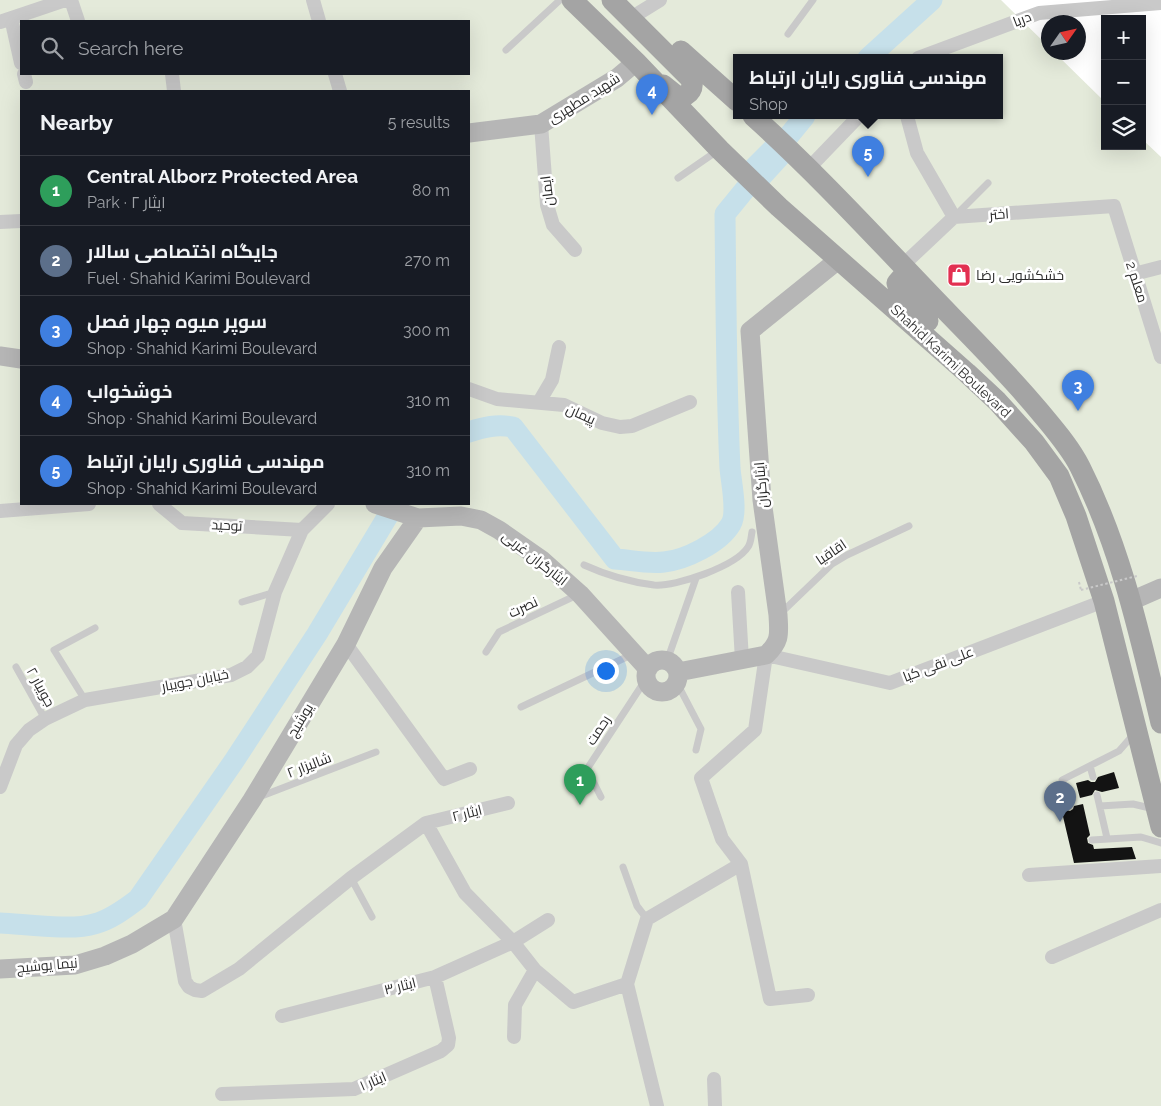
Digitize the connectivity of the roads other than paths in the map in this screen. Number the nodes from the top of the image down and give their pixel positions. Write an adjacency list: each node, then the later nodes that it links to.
1 (65, 0): 11 (street)
2 (71, 0): 12 (street)
3 (313, 0): 13 (street)
4 (560, 0): 15 (lane)
5 (572, 0): 18 (main road, Shahid Karimi Boulevard)
6 (612, 0): 18 (main road)
7 (660, 0): 10 (street)
8 (813, 0): 14 (lane)
9 (1161, 3): 16 (street, دریا)
10 (632, 6): 23 (main road)
11 (5, 20): 17 (street)
12 (78, 20)
13 (319, 20)
14 (788, 34)
15 (506, 50)
16 (929, 54)
17 (20, 59)
18 (636, 62): 27 (street, شهید مطهری); 29 (main road, Shahid Karimi Boulevard)
19 (172, 75): 21 (street)
20 (335, 75): 22 (street)
21 (174, 90)
22 (340, 90)
23 (733, 97)
24 (856, 119): 30 (street)
25 (908, 119): 34 (street)
26 (760, 122): 30 (main road, Shahid Karimi Boulevard)
27 (541, 124): 28 (street, شهید مطهری); 37 (street, ایمان)
28 (470, 134)
29 (726, 156): 31 (lane); 38 (main road, Shahid Karimi Boulevard)
30 (810, 168): 39 (main road, Shahid Karimi Boulevard)
31 (678, 178)
32 (988, 183): 34 (lane)
33 (1114, 206): 34 (street, اختر); 41 (street, معلم 2)
34 (954, 217): 39 (street)
35 (20, 221): 36 (street)
36 (0, 222)
37 (575, 250)
38 (838, 260): 47 (main road, Shahid Karimi Boulevard); 69 (street, ایثارگران)
39 (903, 265): 42 (main road, Shahid Karimi Boulevard)
40 (1161, 267): 41 (street)
41 (1134, 274): 45 (street, معلم 2)
42 (926, 290): 47 (main road); 67 (main road, Shahid Karimi Boulevard)
43 (558, 346): 49 (street)
44 (0, 356): 46 (street)
45 (1161, 357)
46 (20, 359)
47 (968, 373): 66 (main road, Shahid Karimi Boulevard)
48 (470, 388): 49 (street, پیمان)
49 (538, 402): 50 (street, پیمان)
50 (690, 402)
51 (76, 505): 55 (street)
52 (160, 505): 58 (street, توحید)
53 (327, 505): 58 (street, خیابان جویبار)
54 (378, 505): 56 (street)
55 (0, 511)
56 (415, 517): 65 (street, ایثارگران غربی); 71 (street, یوشیج)
57 (909, 526): 69 (lane, اقاقیا)
58 (302, 530): 63 (street, خیابان جویبار)
59 (752, 532): 61 (lane)
60 (584, 565): 61 (lane)
61 (696, 578): 77 (lane)
62 (1161, 588): 67 (street)
63 (275, 592): 68 (lane); 79 (street, خیابان جویبار)
64 (738, 592): 75 (street)
65 (580, 594): 72 (lane, نصرت); 73 (street, ایثارگران غربی)
66 (1104, 600): 74 (street, علی نقی کیا); 83 (main road, Shahid Karimi Boulevard)
67 (1131, 601): 82 (main road, Shahid Karimi Boulevard)
68 (242, 602)
69 (778, 615): 74 (street, ایثارگران)
70 (95, 628): 79 (lane)
71 (346, 644): 87 (street); 92 (street, یوشیج)
72 (486, 652)
73 (634, 654): 78 (street, ایثارگران غربی); 80 (lane)
74 (766, 656): 75 (street); 101 (street)
75 (742, 660): 77 (street)
76 (16, 667): 81 (lane, جویبار ۲)
77 (674, 672): 78 (street); 78 (street); 84 (lane)
78 (647, 674): 91 (lane, رحمت)
79 (85, 700): 81 (street, خیابان جویبار)
80 (521, 707)
81 (45, 719): 89 (street, خیابان جویبار)
82 (1161, 723)
83 (1137, 731): 86 (lane); 96 (main road, Shahid Karimi Boulevard)
84 (696, 750)
85 (376, 752): 92 (lane, شالیزار ۲)
86 (1090, 766): 88 (lane); 94 (lane)
87 (470, 769)
88 (1093, 777)
89 (0, 787)
90 (1097, 795): 95 (lane)
91 (601, 797)
92 (252, 800): 108 (street, یوشیج)
93 (508, 803): 97 (street, ایثار ۲)
94 (1069, 806)
95 (1100, 806): 96 (lane); 98 (lane)
96 (1159, 818)
97 (426, 824): 105 (street); 111 (street)
98 (1107, 838): 99 (lane); 100 (lane)
99 (1092, 840)
100 (1161, 843)
101 (741, 864): 109 (street); 117 (street)
102 (1161, 866): 104 (street)
103 (623, 867): 109 (lane)
104 (1029, 875)
105 (351, 878): 107 (lane); 108 (street)
106 (1161, 910): 112 (street)
107 (372, 917)
108 (174, 919): 113 (street, نیما یوشیج)
109 (647, 919): 116 (street)
110 (548, 920): 111 (street, ایثار ۳)
111 (513, 942): 114 (street); 115 (street, ایثار ۳)
112 (1052, 957)
113 (0, 969)
114 (536, 970): 116 (street); 119 (street)
115 (435, 977): 118 (street, ایثار ۳); 121 (street, ایثار ۱)
116 (627, 984): 122 (street)
117 (808, 995)
118 (282, 1016)
119 (514, 1037)
120 (714, 1079): 123 (street)
121 (222, 1094)
122 (656, 1106)
123 (715, 1106)

